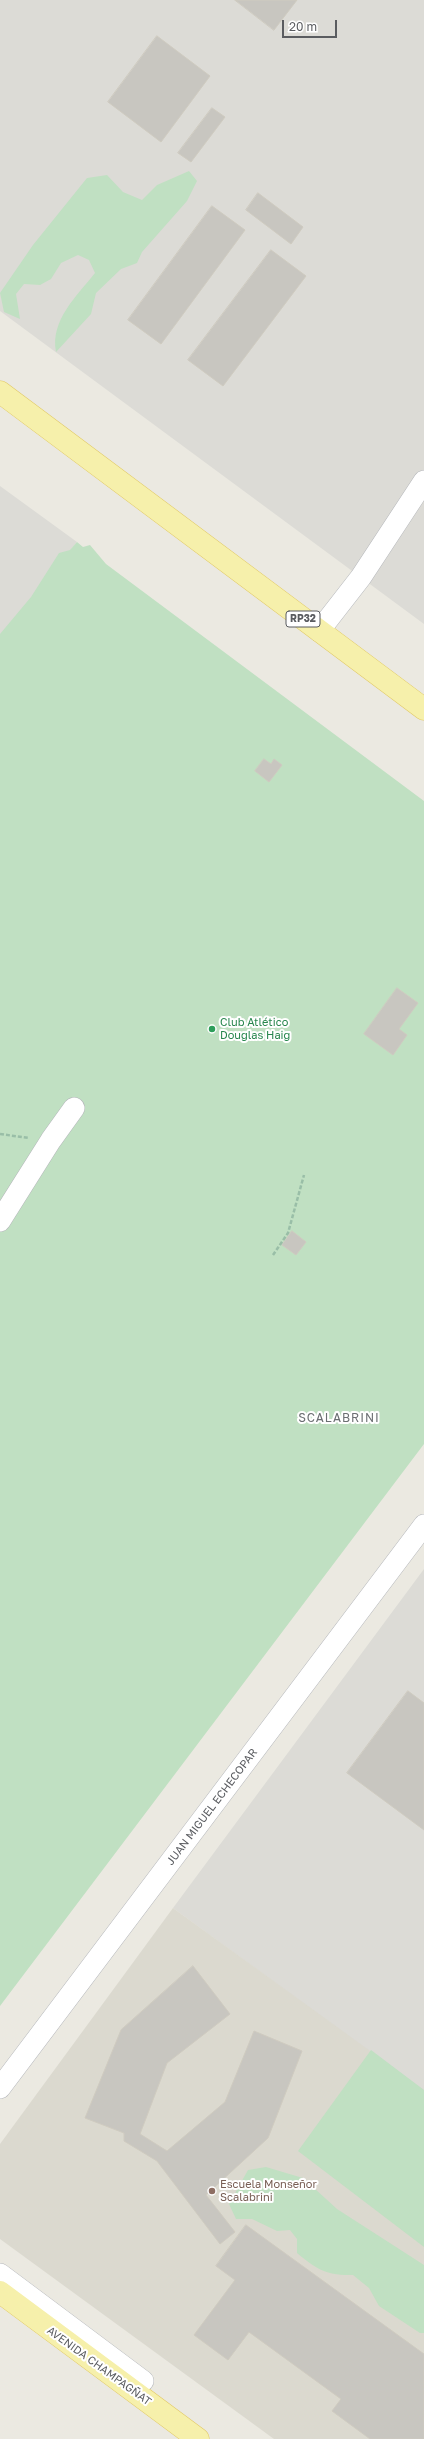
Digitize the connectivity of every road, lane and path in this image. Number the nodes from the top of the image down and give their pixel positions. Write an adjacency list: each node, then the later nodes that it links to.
1 (0, 392): 3 (main road, RP32)
2 (424, 481): 3 (street)
3 (319, 631): 4 (main road, RP32)
4 (424, 709)
5 (74, 1108): 7 (street)
6 (0, 1134): 7 (path)
7 (51, 1140): 9 (street)
8 (304, 1175): 10 (path)
9 (0, 1221)
10 (273, 1255)
11 (424, 1525): 12 (street, JUAN MIGUEL ECHECOPAR)
12 (0, 2088)
13 (0, 2274): 15 (street)
14 (0, 2292): 16 (main road, AVENIDA CHAMPAGÑAT)
15 (143, 2381)
16 (198, 2439)

